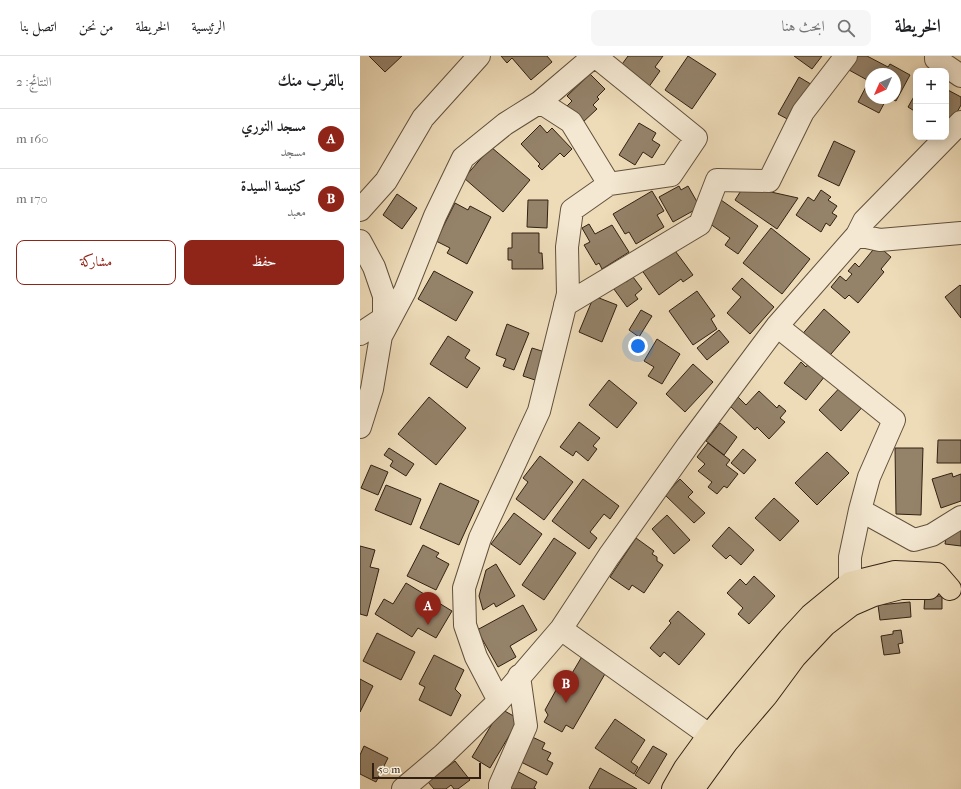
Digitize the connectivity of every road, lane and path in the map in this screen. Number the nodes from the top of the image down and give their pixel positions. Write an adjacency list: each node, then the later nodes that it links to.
1 (479, 56): 9 (street)
2 (594, 56): 6 (street); 8 (street)
3 (846, 56): 13 (street)
4 (932, 57): 5 (street)
5 (961, 76)
6 (540, 102): 8 (street); 15 (street)
7 (961, 122): 11 (street)
8 (609, 184): 13 (street)
9 (360, 210)
10 (961, 233): 11 (street)
11 (857, 235): 14 (street)
12 (360, 241): 15 (street)
13 (565, 305): 23 (street)
14 (777, 326): 17 (street); 21 (street)
15 (375, 329): 16 (street)
16 (360, 427)
17 (860, 510): 18 (street); 19 (street)
18 (961, 517)
19 (850, 583): 20 (main road); 24 (main road)
20 (955, 590): 28 (main road)
21 (561, 629): 22 (street); 24 (street)
22 (519, 676): 23 (street); 26 (street)
23 (499, 701): 25 (street)
24 (709, 735): 27 (main road)
25 (403, 789)
26 (500, 789)
27 (673, 789)
28 (693, 789)

